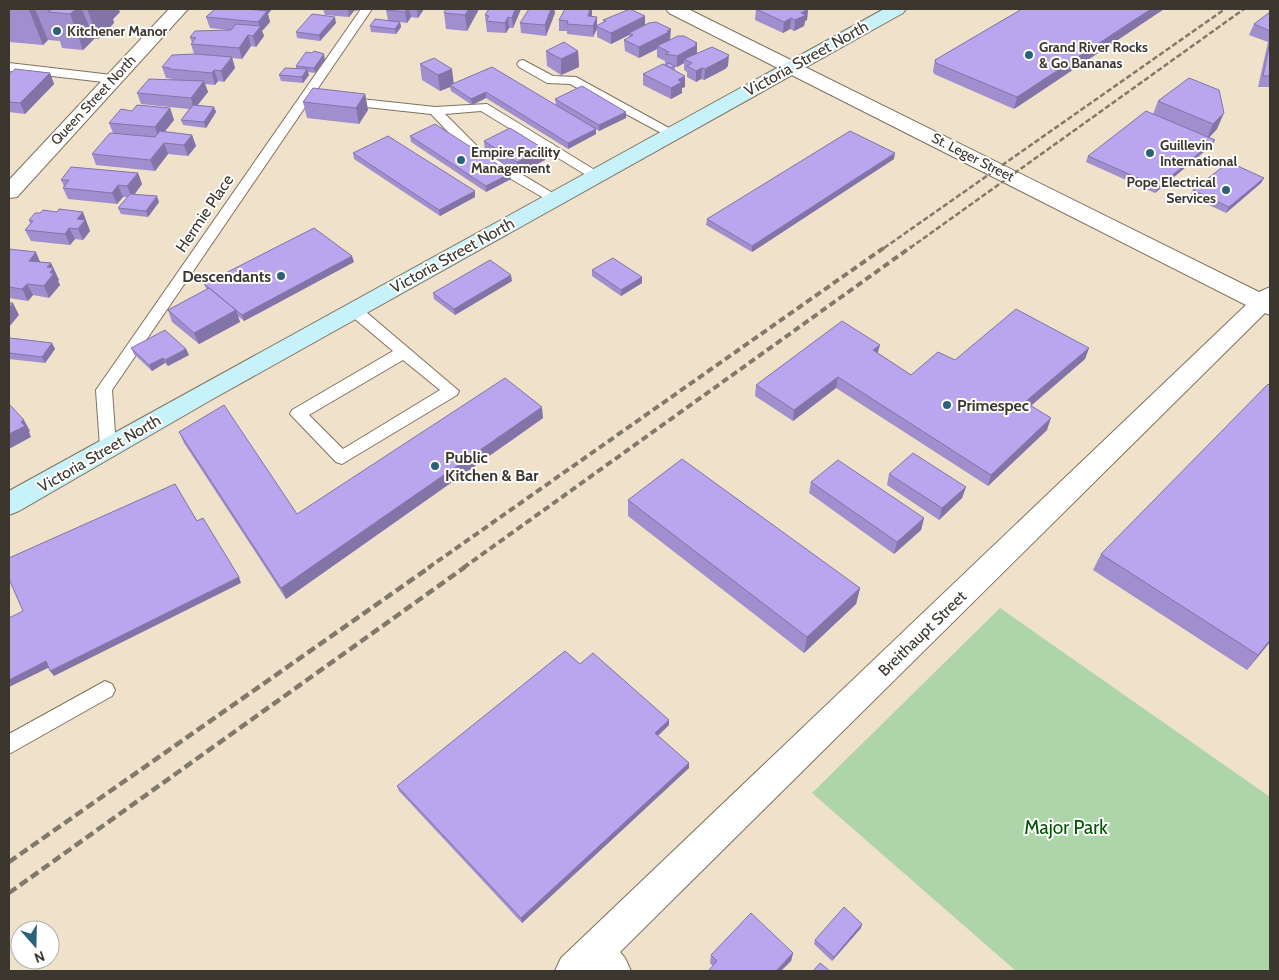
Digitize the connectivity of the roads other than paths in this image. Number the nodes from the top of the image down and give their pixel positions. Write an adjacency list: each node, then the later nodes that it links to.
1 (179, 9): 8 (street, Queen Street North)
2 (366, 9): 9 (lane, Hermie Place)
3 (675, 9): 7 (street, St. Leger Street)
4 (898, 9): 7 (main road, Victoria Street North)
5 (522, 64): 11 (lane)
6 (9, 66): 8 (lane)
7 (792, 66): 11 (main road, Victoria Street North); 15 (street, St. Leger Street)
8 (112, 79): 13 (street, Queen Street North)
9 (305, 97): 10 (lane); 18 (lane, Hermie Place)
10 (435, 110): 12 (lane); 14 (lane)
11 (672, 133): 12 (main road, Victoria Street North)
12 (596, 175): 14 (main road, Victoria Street North)
13 (9, 192)
14 (554, 198): 16 (main road, Victoria Street North)
15 (1267, 302): 22 (street, Breithaupt Street)
16 (354, 310): 17 (lane); 18 (main road, Victoria Street North)
17 (404, 352): 17 (lane)
18 (108, 447): 19 (main road, Victoria Street North)
19 (9, 504)
20 (105, 690): 21 (lane)
21 (9, 744)
22 (593, 965)

